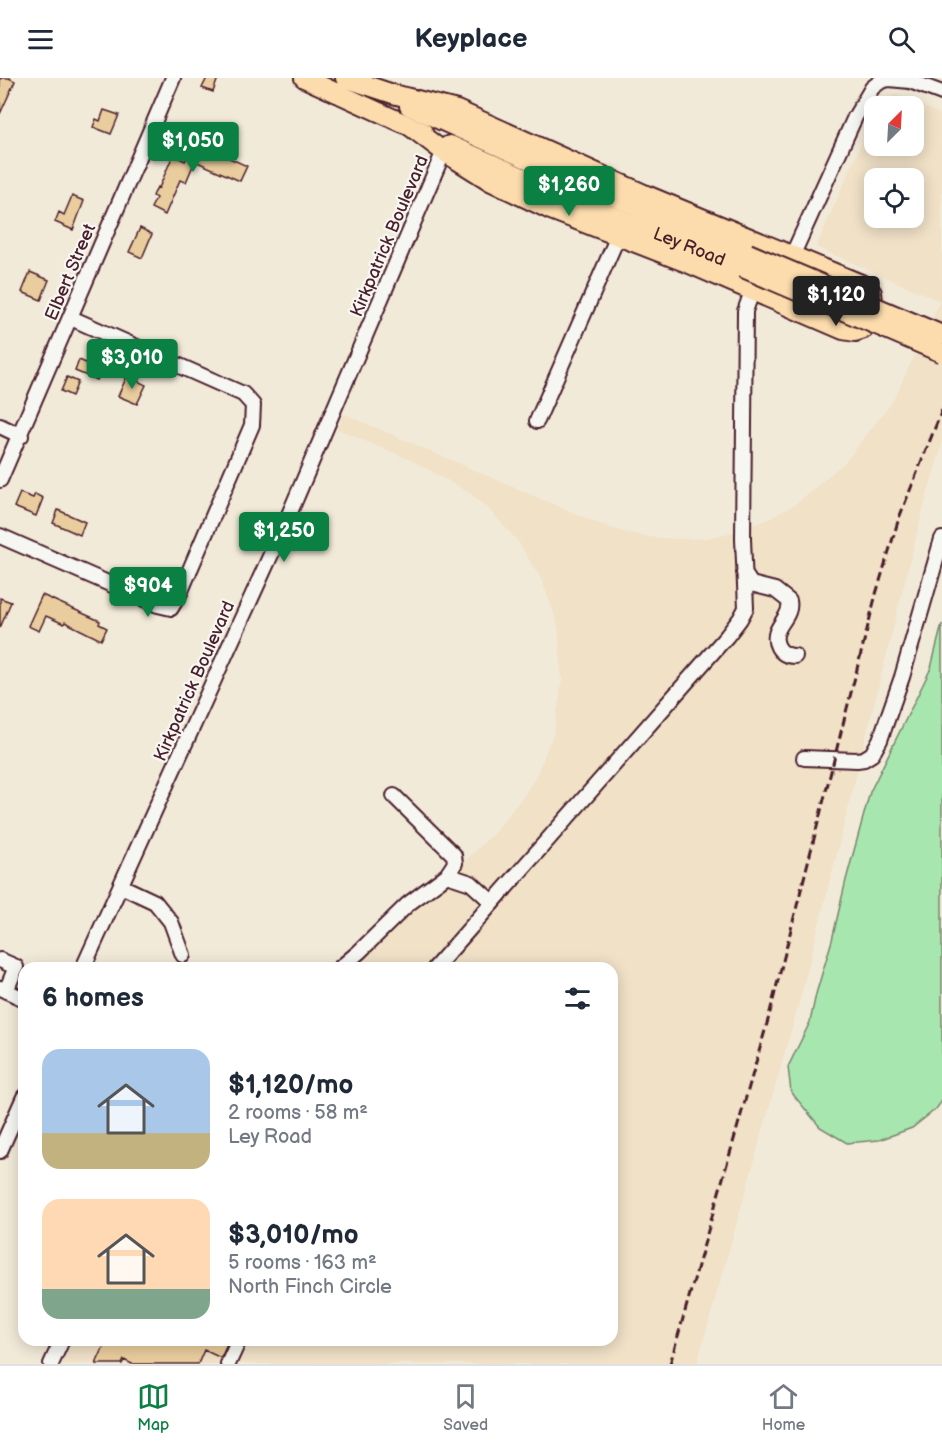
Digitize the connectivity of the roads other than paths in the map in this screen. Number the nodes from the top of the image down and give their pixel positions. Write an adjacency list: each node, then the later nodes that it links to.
1 (173, 78): 11 (street, Elbert Street)
2 (304, 78): 6 (main road, Ley Road)
3 (345, 78): 5 (main road, Ley Road); 8 (main road)
4 (942, 93): 8 (street)
5 (465, 132): 6 (main road); 9 (main road, Ley Road)
6 (446, 148): 7 (main road); 9 (main road, Ley Road); 27 (street, Kirkpatrick Boulevard)
7 (618, 236): 10 (main road); 14 (street)
8 (793, 254): 10 (main road)
9 (746, 260): 12 (main road, Ley Road, bridge); 13 (main road, Ley Road, bridge)
10 (752, 292): 20 (street)
11 (71, 318): 16 (street, Elbert Street); 18 (street)
12 (942, 335)
13 (942, 353)
14 (537, 421)
15 (0, 426): 16 (street)
16 (21, 436): 17 (street, Elbert Street)
17 (0, 480)
18 (0, 536)
19 (942, 539): 24 (street)
20 (744, 573): 21 (street); 22 (street)
21 (764, 588): 22 (street); 23 (street)
22 (746, 608): 28 (street)
23 (795, 656)
24 (804, 758)
25 (394, 795): 26 (street)
26 (447, 875): 28 (street); 33 (street)
27 (121, 886): 30 (street); 32 (street, Kirkpatrick Boulevard)
28 (492, 903): 29 (street)
29 (457, 944): 34 (street); 35 (street)
30 (183, 955)
31 (0, 960): 36 (street)
32 (86, 962)
33 (347, 962)
34 (440, 962)
35 (453, 962)
36 (9, 993)
37 (18, 1110): 38 (street)
38 (0, 1150)
39 (59, 1346): 41 (street)
40 (236, 1346): 42 (street)
41 (51, 1364)
42 (228, 1364)

